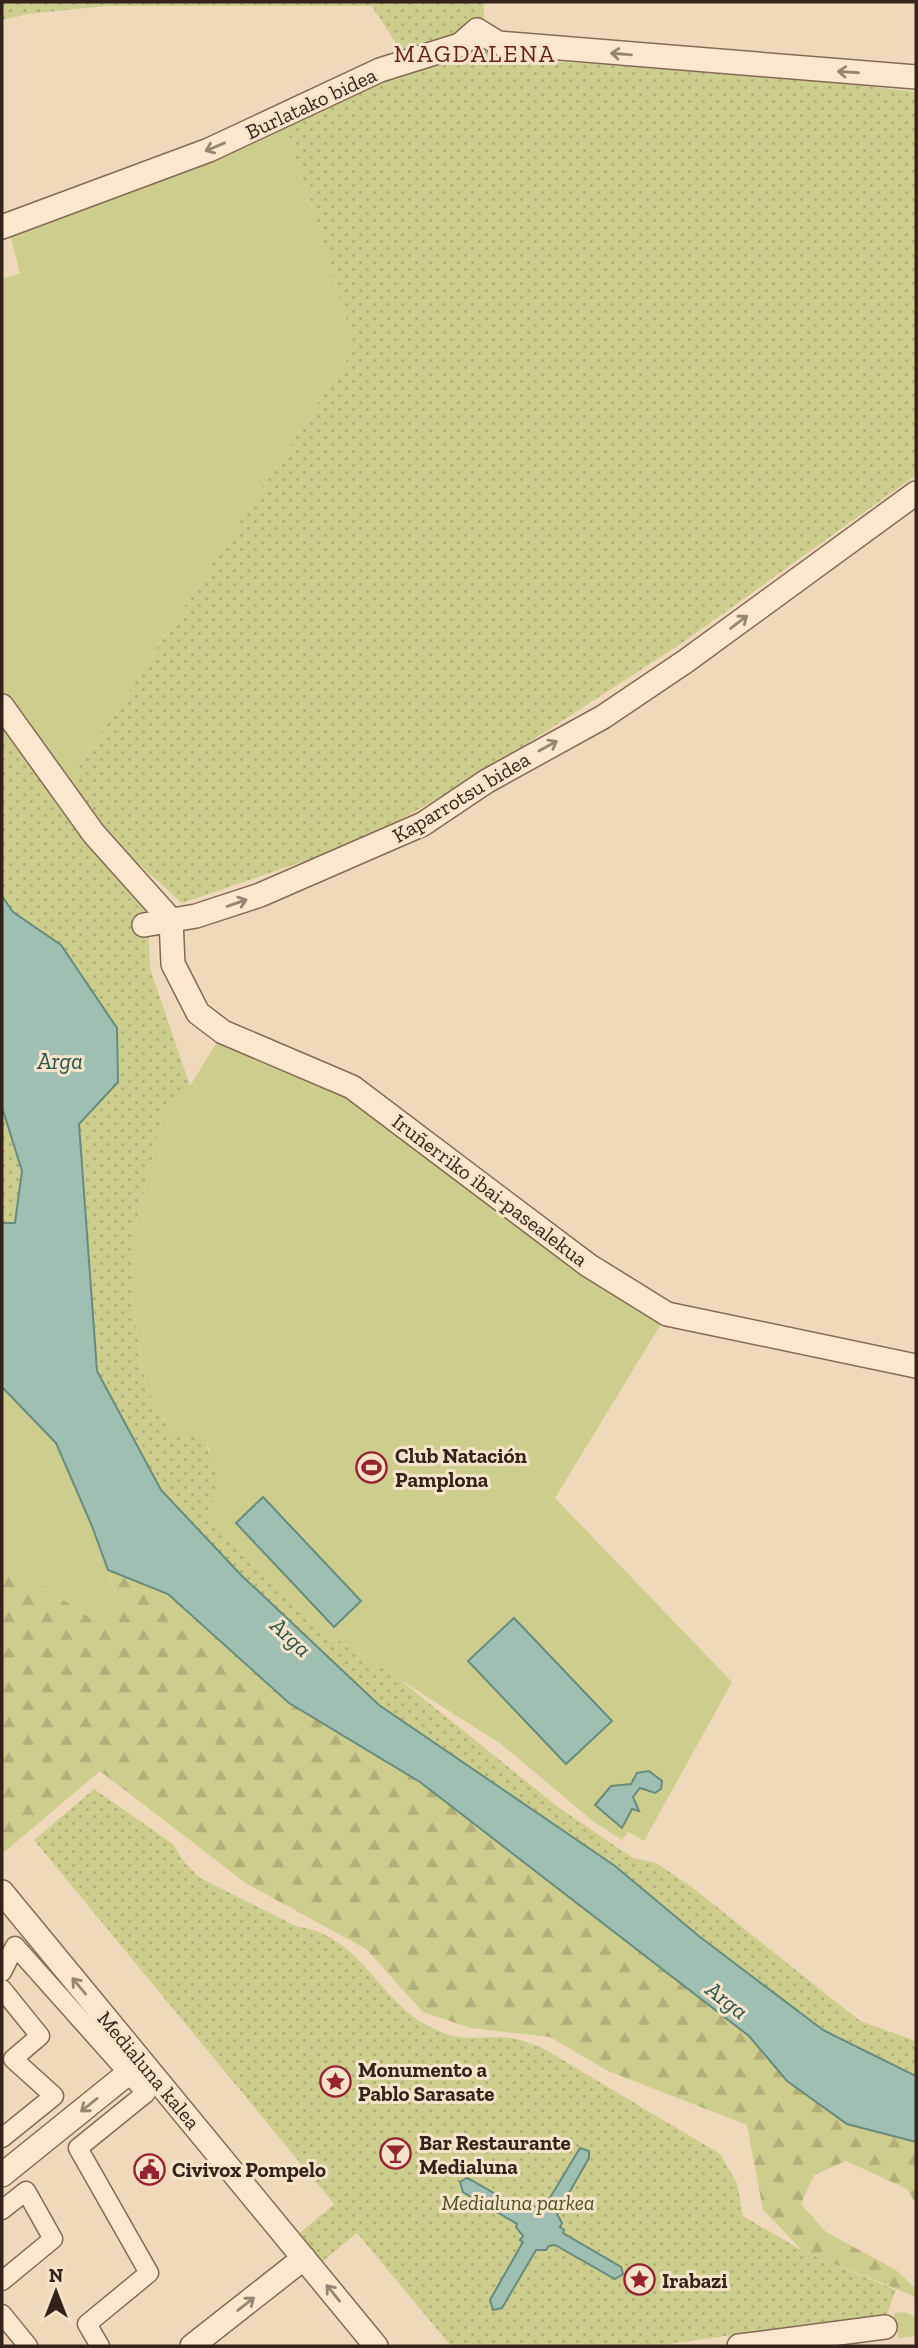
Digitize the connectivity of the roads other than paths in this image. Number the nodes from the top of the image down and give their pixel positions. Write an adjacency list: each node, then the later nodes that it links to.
1 (916, 77): 2 (street, Burlatako bidea, one-way to 2)
2 (2, 228)
3 (916, 493): 5 (street, Kaparrotsu bidea, one-way to 3)
4 (2, 706): 5 (street)
5 (171, 920): 6 (street); 7 (street, Iruñerriko ibai-pasealekua)
6 (144, 925)
7 (916, 1366)
8 (2, 1892): 11 (street, Medialuna kalea, one-way to 8)
9 (2, 1972): 11 (street)
10 (2, 1989): 12 (street)
11 (135, 2067): 13 (street, one-way to 13); 15 (street, Medialuna kalea); 20 (street)
12 (2, 2138)
13 (2, 2175)
14 (2, 2210): 16 (street)
15 (304, 2258): 21 (street, one-way to 15); 22 (street, Medialuna kalea, one-way to 15)
16 (2, 2281)
17 (2, 2314): 19 (street)
18 (885, 2327): 23 (street)
19 (28, 2346)
20 (100, 2346)
21 (192, 2346)
22 (376, 2346)
23 (738, 2346)

